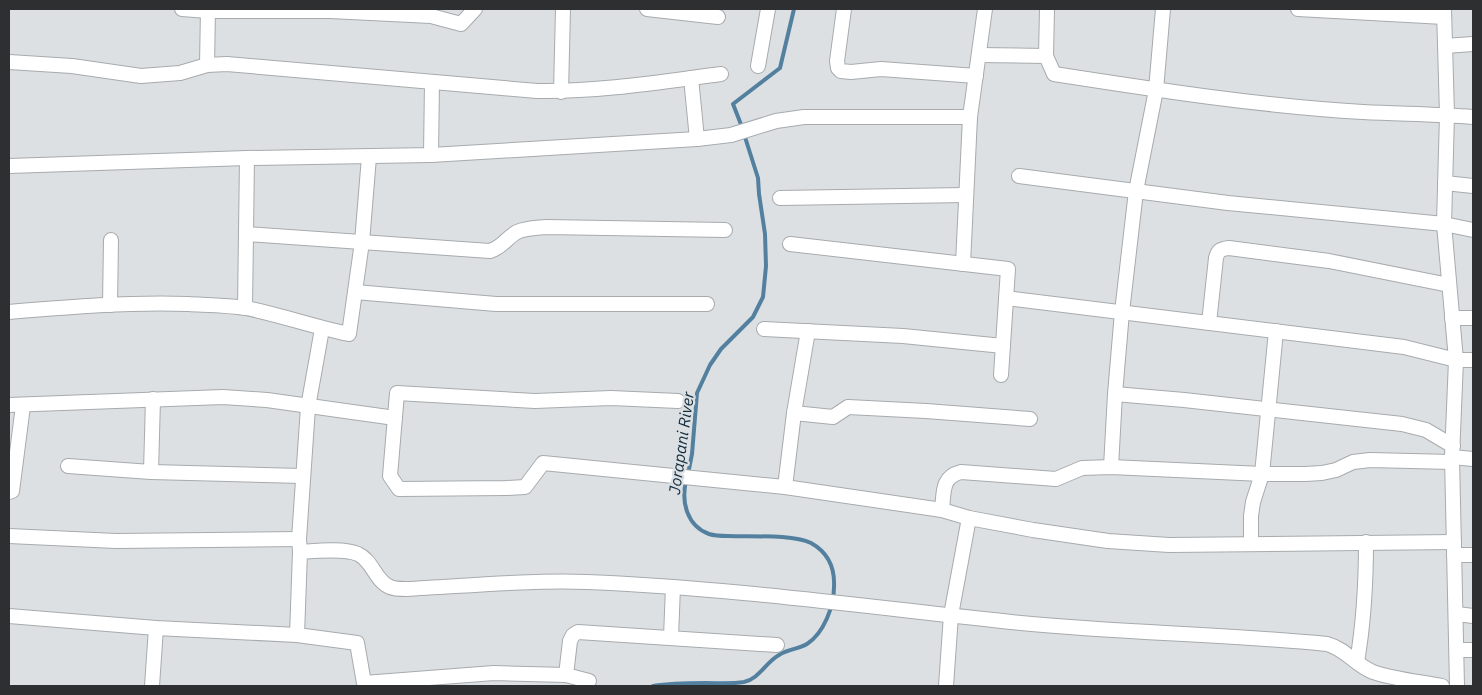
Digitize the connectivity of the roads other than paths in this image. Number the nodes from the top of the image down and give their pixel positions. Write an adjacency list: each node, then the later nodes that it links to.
1 (182, 9): 11 (street)
2 (475, 9): 13 (street)
3 (563, 9): 28 (street)
4 (655, 9): 15 (street)
5 (768, 9): 22 (street)
6 (844, 9): 24 (street)
7 (985, 9): 18 (street)
8 (1047, 9): 19 (street)
9 (1164, 9): 27 (street)
10 (1298, 9): 14 (street)
11 (208, 10): 12 (street); 21 (street)
12 (330, 10): 13 (street)
13 (409, 12)
14 (1444, 13): 17 (street)
15 (718, 17)
16 (1473, 44): 17 (street)
17 (1445, 46): 29 (street)
18 (979, 55): 19 (street); 24 (street)
19 (1046, 56): 27 (street)
20 (9, 62): 21 (street)
21 (207, 65): 26 (street)
22 (758, 66)
23 (721, 74): 25 (street)
24 (976, 76): 30 (street)
25 (691, 78): 28 (street); 32 (street)
26 (432, 82): 28 (street); 33 (street)
27 (1156, 90): 29 (street); 40 (street)
28 (561, 92)
29 (1447, 115): 31 (street); 38 (street)
30 (970, 117): 32 (street); 41 (street)
31 (1473, 117)
32 (697, 139): 33 (street)
33 (431, 155): 34 (street)
34 (369, 157): 35 (street); 48 (street)
35 (247, 158): 36 (street); 46 (street)
36 (9, 166)
37 (1019, 176): 40 (street)
38 (1445, 183): 39 (street); 43 (street)
39 (1473, 186)
40 (1136, 191): 43 (street); 58 (street)
41 (965, 195): 42 (street); 50 (street)
42 (780, 198)
43 (1444, 224): 45 (street); 51 (street)
44 (725, 230): 48 (street)
45 (1473, 230)
46 (246, 234): 48 (street); 56 (street)
47 (111, 240): 55 (street)
48 (362, 242): 52 (street)
49 (790, 244): 50 (street)
50 (963, 264): 53 (street)
51 (1449, 285): 59 (street); 61 (street)
52 (356, 292): 54 (street); 62 (street)
53 (1006, 298): 58 (street); 66 (street)
54 (707, 304)
55 (110, 305): 56 (street); 57 (street)
56 (245, 308): 62 (street)
57 (9, 312)
58 (1122, 312): 61 (street); 70 (street)
59 (1452, 318): 60 (street); 67 (street)
60 (1473, 318)
61 (1209, 323): 64 (street)
62 (322, 329): 75 (street)
63 (764, 329): 65 (street)
64 (1276, 330): 67 (street); 76 (street)
65 (808, 331): 66 (street); 77 (street)
66 (1003, 346): 69 (street)
67 (1456, 360): 68 (street); 80 (street)
68 (1473, 360)
69 (1001, 375)
70 (1115, 394): 76 (street); 83 (street)
71 (153, 399): 74 (street); 75 (street); 84 (street)
72 (678, 401): 78 (street)
73 (9, 406): 74 (street)
74 (24, 406): 88 (street)
75 (308, 406): 78 (street); 86 (street)
76 (1268, 409): 80 (street); 85 (street)
77 (794, 413): 79 (street); 87 (street)
78 (395, 418): 87 (street)
79 (1030, 419)
80 (1452, 455): 81 (street); 85 (street); 95 (street)
81 (1473, 459)
82 (68, 466): 84 (street)
83 (1111, 467): 85 (street); 89 (street)
84 (151, 472): 86 (street)
85 (1262, 474): 93 (street)
86 (302, 476): 94 (street)
87 (785, 487): 89 (street)
88 (9, 492)
89 (942, 510): 90 (street)
90 (969, 518): 93 (street); 99 (street)
91 (9, 536): 94 (street)
92 (1366, 542): 93 (street); 95 (street); 108 (street)
93 (1251, 544)
94 (300, 545): 97 (street); 103 (street)
95 (1454, 548): 96 (street); 98 (street)
96 (1473, 555)
97 (673, 587): 99 (street); 104 (street)
98 (1457, 614): 101 (street); 106 (street)
99 (951, 615): 108 (street); 112 (street)
100 (9, 616): 102 (street)
101 (1473, 616)
102 (156, 628): 103 (street); 111 (street)
103 (297, 635): 109 (street)
104 (670, 637): 105 (street); 109 (street)
105 (777, 644)
106 (1457, 650): 107 (street); 114 (street)
107 (1473, 650)
108 (1357, 662): 113 (street)
109 (566, 675): 110 (street)
110 (588, 680)
111 (152, 686)
112 (946, 686)
113 (1442, 686)
114 (1457, 686)

